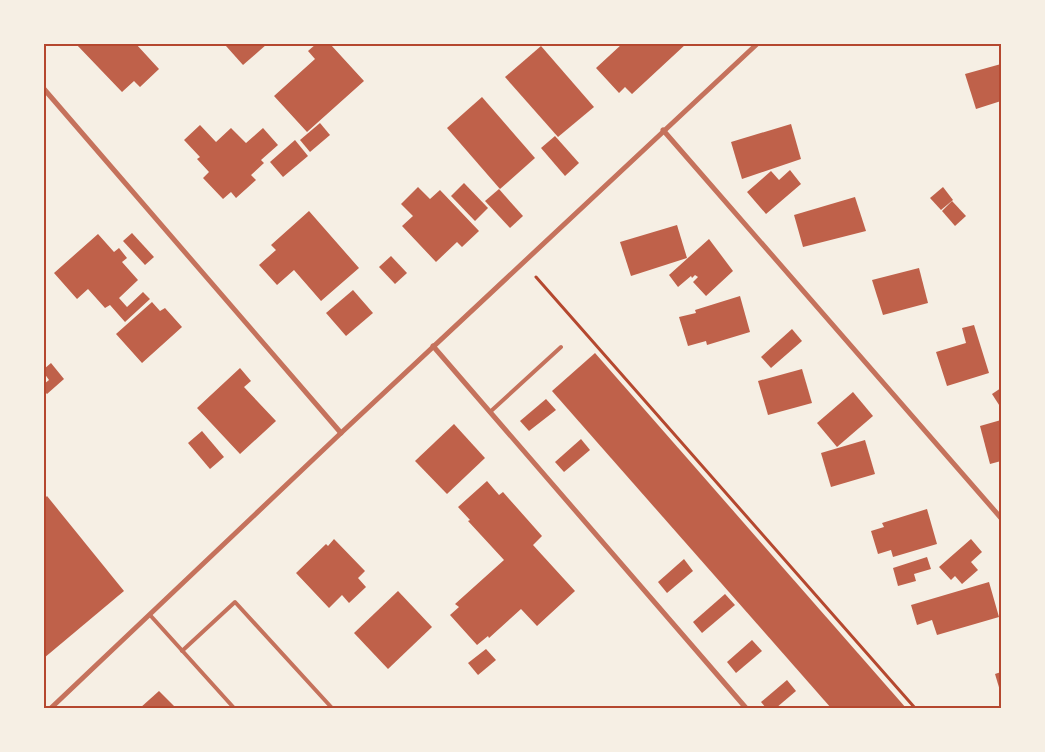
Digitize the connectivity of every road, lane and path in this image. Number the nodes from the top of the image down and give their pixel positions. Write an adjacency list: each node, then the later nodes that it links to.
1 (757, 44): 3 (street)
2 (44, 89): 8 (street)
3 (663, 130): 4 (street); 9 (street)
4 (522, 262): 5 (street); 16 (path)
5 (433, 346): 7 (street); 8 (street)
6 (562, 347): 7 (lane)
7 (490, 412): 15 (street)
8 (341, 432): 10 (street)
9 (1001, 518)
10 (150, 615): 11 (lane); 12 (street)
11 (182, 651): 13 (lane); 14 (lane)
12 (51, 708)
13 (234, 708)
14 (332, 708)
15 (746, 708)
16 (916, 708)

